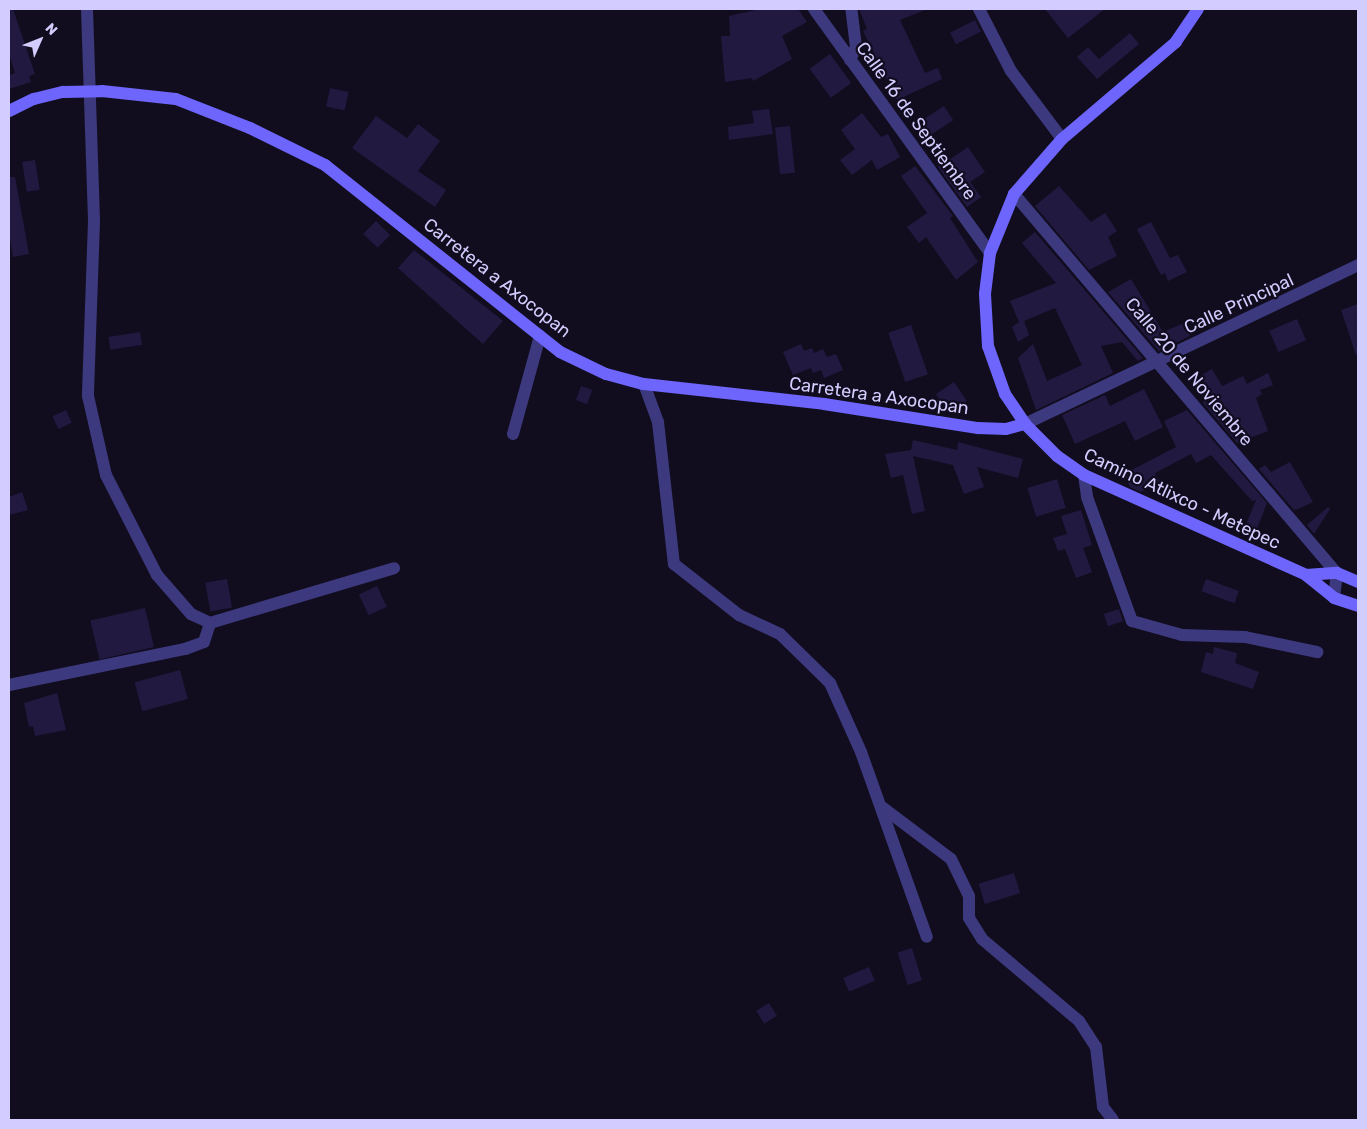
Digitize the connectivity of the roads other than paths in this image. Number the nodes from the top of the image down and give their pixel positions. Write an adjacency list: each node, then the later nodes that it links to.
1 (87, 9): 7 (street)
2 (814, 9): 6 (street, Calle 16 de Septiembre)
3 (850, 9): 6 (street)
4 (979, 9): 9 (street)
5 (1198, 9): 9 (main road, Camino Atlixco - Metepec)
6 (850, 60): 11 (street, Calle 16 de Septiembre)
7 (91, 91): 8 (main road, Carretera a Axocopan); 13 (main road, Carretera a Axocopan); 25 (street)
8 (9, 111)
9 (1062, 139): 10 (main road, Camino Atlixco - Metepec)
10 (1014, 194): 11 (main road, Camino Atlixco - Metepec); 14 (street, Calle 20 de Noviembre)
11 (990, 253): 16 (main road, Camino Atlixco - Metepec)
12 (1358, 265): 14 (street, Calle Principal)
13 (540, 336): 15 (main road, Carretera a Axocopan); 17 (street)
14 (1158, 361): 16 (street, Calle Principal); 20 (street, Calle 20 de Noviembre)
15 (644, 384): 16 (main road, Carretera a Axocopan); 28 (street)
16 (1025, 424): 18 (main road, Camino Atlixco - Metepec)
17 (513, 434)
18 (1084, 475): 21 (main road, Camino Atlixco - Metepec); 26 (street)
19 (394, 568): 25 (street)
20 (1337, 573): 21 (main road, Camino Atlixco - Metepec); 22 (main road, Camino Atlixco - Metepec); 23 (street)
21 (1306, 575): 23 (main road, Camino Atlixco - Metepec)
22 (1358, 582)
23 (1334, 598): 24 (main road, Camino Atlixco - Metepec)
24 (1358, 606)
25 (210, 623): 27 (street)
26 (1317, 652)
27 (9, 685)
28 (882, 807): 29 (street); 30 (street)
29 (927, 937)
30 (1113, 1120)

